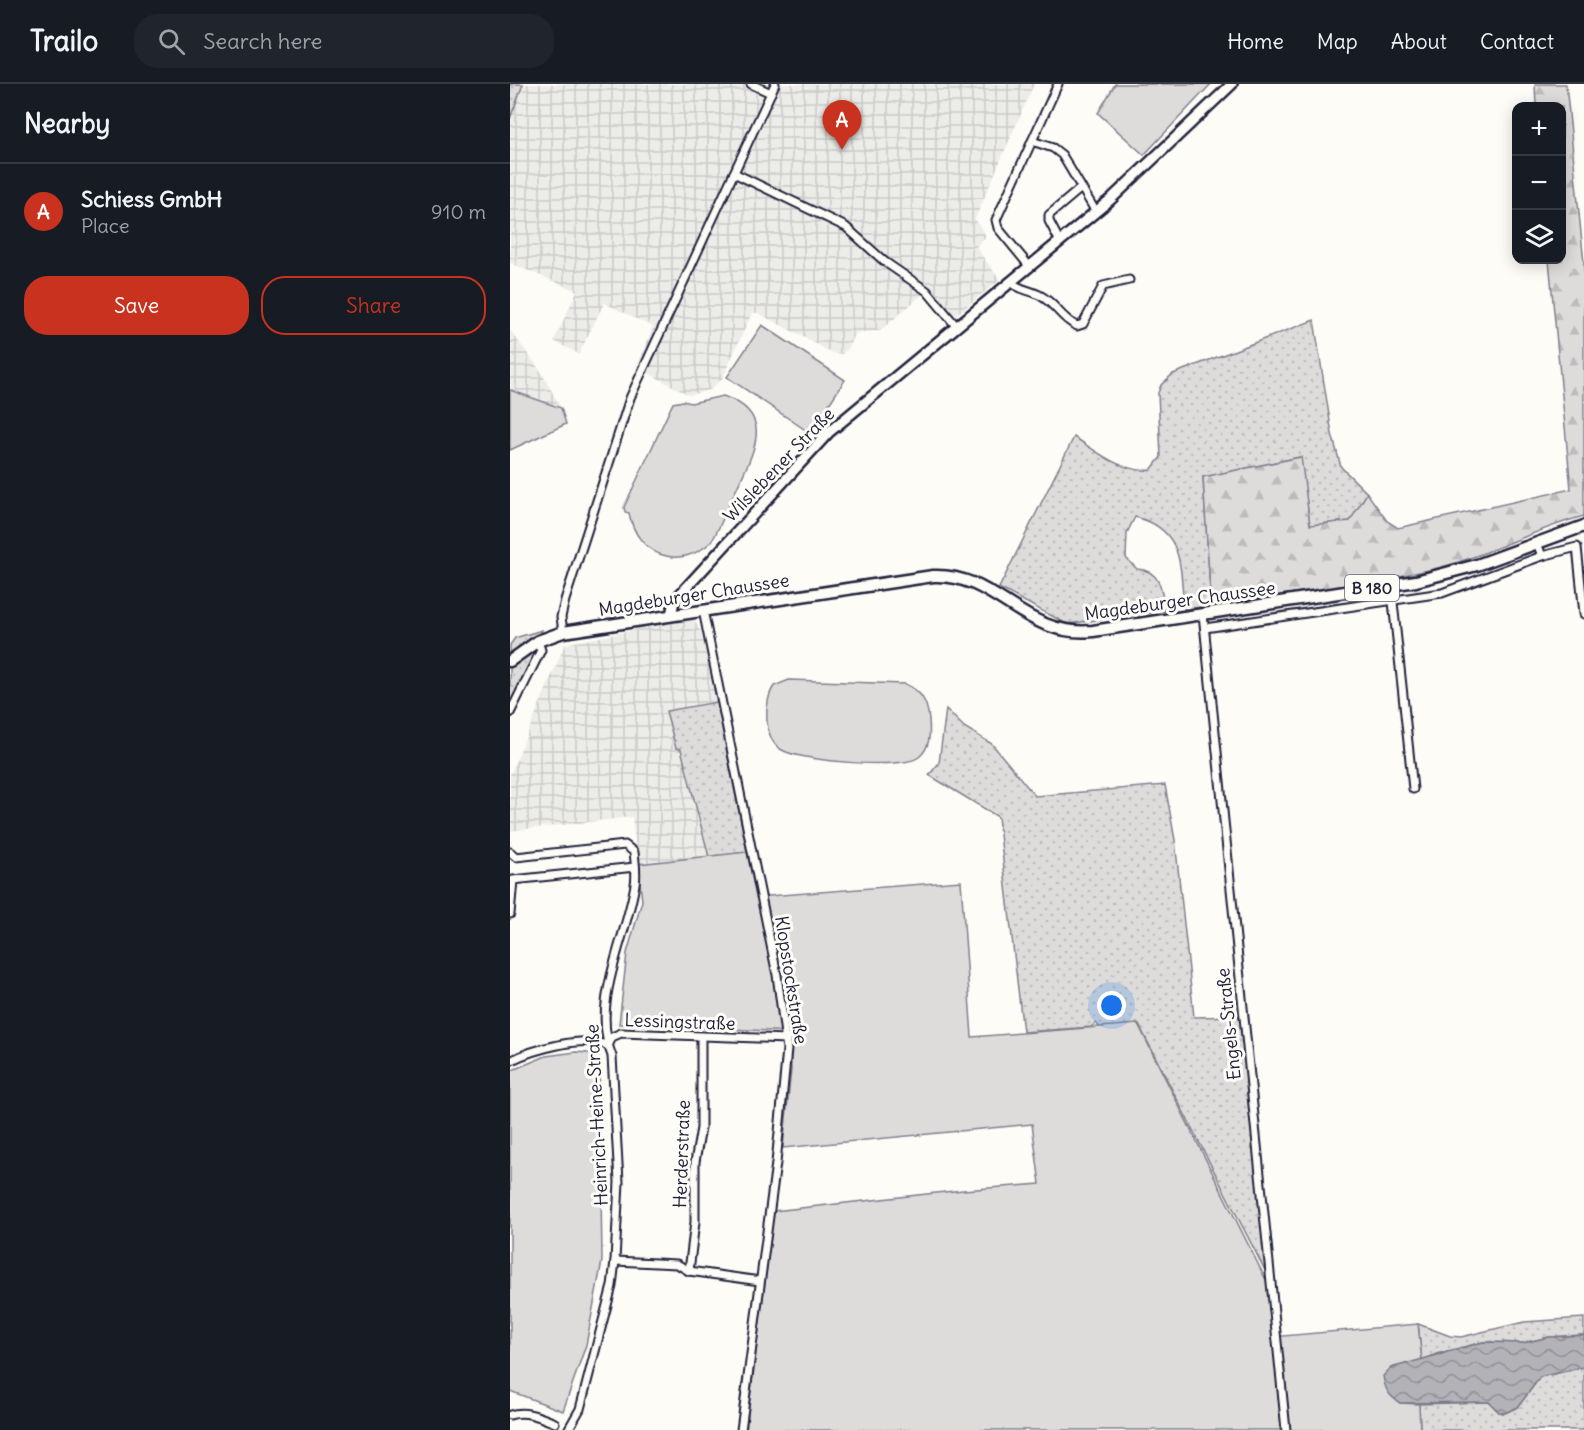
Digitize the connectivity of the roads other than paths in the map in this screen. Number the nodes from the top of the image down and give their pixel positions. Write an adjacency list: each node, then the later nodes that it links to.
1 (751, 84): 5 (street)
2 (775, 84): 5 (street)
3 (1058, 84): 6 (street)
4 (1232, 84): 9 (street, Wilslebener Straße)
5 (771, 93): 7 (street)
6 (1032, 141): 8 (street); 11 (street)
7 (734, 173): 14 (street); 24 (street)
8 (1081, 188): 9 (street); 10 (street)
9 (1099, 210): 10 (street, Wilslebener Straße)
10 (1060, 242): 11 (street, Wilslebener Straße)
11 (1030, 267): 13 (street, Wilslebener Straße)
12 (1130, 280): 13 (street)
13 (1011, 282): 14 (street, Wilslebener Straße)
14 (957, 327): 22 (street, Wilslebener Straße)
15 (1584, 526): 16 (main road, Magdeburger Chaussee / B 180)
16 (1537, 543): 17 (street); 20 (main road, Magdeburger Chaussee / B 180)
17 (1542, 556): 18 (street); 21 (street)
18 (1393, 602): 23 (street); 28 (street)
19 (703, 610): 20 (main road, Magdeburger Chaussee / B 180); 22 (main road, Magdeburger Chaussee / B 180); 33 (street, Klopstockstraße)
20 (1203, 614): 23 (street, Engels-Straße)
21 (1584, 614)
22 (671, 615): 24 (main road, Magdeburger Chaussee / B 180)
23 (1205, 628): 43 (street, Engels-Straße)
24 (563, 632): 25 (main road, Magdeburger Chaussee / B 180)
25 (538, 640): 26 (main road, Magdeburger Chaussee / B 180); 27 (street)
26 (510, 661)
27 (510, 713)
28 (1413, 789)
29 (510, 852): 30 (street)
30 (635, 867): 31 (street); 34 (street, Heinrich-Heine-Straße)
31 (510, 914)
32 (701, 1038): 33 (street, Lessingstraße); 34 (street, Lessingstraße); 37 (street, Herderstraße)
33 (787, 1039): 38 (street, Klopstockstraße)
34 (608, 1046): 35 (street, Lessingstraße); 36 (street, Heinrich-Heine-Straße)
35 (510, 1061)
36 (615, 1261): 37 (street); 41 (street, Heinrich-Heine-Straße)
37 (689, 1271): 38 (street)
38 (760, 1281): 42 (street, Klopstockstraße)
39 (510, 1415): 40 (street)
40 (555, 1423)
41 (568, 1430)
42 (741, 1430)
43 (1286, 1430)

